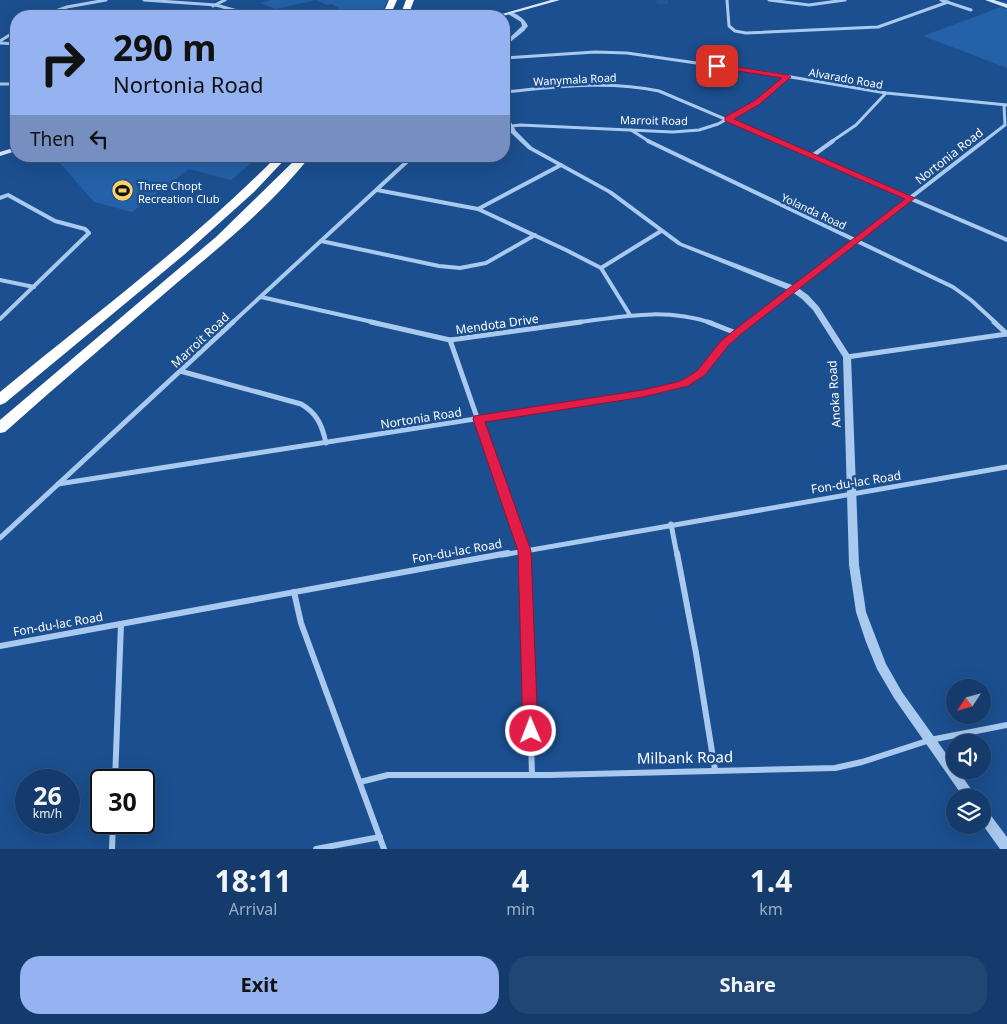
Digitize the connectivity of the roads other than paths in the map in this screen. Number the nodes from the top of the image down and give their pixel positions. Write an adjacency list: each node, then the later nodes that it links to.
1 (106, 0): 14 (street)
2 (144, 0): 13 (street)
3 (225, 0): 13 (street)
4 (557, 0): 17 (main road)
5 (727, 0): 11 (street)
6 (769, 0): 7 (street)
7 (845, 0)
8 (941, 0): 11 (street)
9 (988, 0): 12 (main road)
10 (999, 0): 12 (main road)
11 (948, 2): 16 (street)
12 (1007, 4)
13 (213, 6): 15 (street)
14 (58, 10)
15 (235, 10)
16 (971, 10)
17 (510, 13): 18 (street)
18 (510, 40)
19 (510, 58): 20 (street, Alvarado Road)
20 (788, 77): 22 (street, Alvarado Road); 24 (street, Marroit Road)
21 (510, 92): 24 (street, Wanymala Road)
22 (886, 93): 23 (street, Alvarado Road); 29 (street)
23 (1005, 105): 25 (street, Nortonia Road)
24 (728, 119): 28 (street, Marroit Road); 29 (street, Wanymala Road)
25 (1007, 122): 36 (street, Nortonia Road)
26 (510, 127): 28 (street, Marroit Road)
27 (510, 130): 33 (street, Anoka Road)
28 (631, 130): 40 (street, Yolanda Road)
29 (812, 156): 36 (street, Wanymala Road)
30 (277, 162): 55 (highway)
31 (300, 162): 57 (highway)
32 (407, 162): 34 (street, Marroit Road)
33 (561, 165): 37 (street); 38 (street, Anoka Road)
34 (377, 190): 37 (street); 42 (street, Marroit Road)
35 (0, 198): 45 (street)
36 (911, 198): 40 (street, Nortonia Road); 41 (street, Wanymala Road)
37 (478, 209): 39 (street)
38 (661, 231): 43 (street); 46 (street, Anoka Road)
39 (535, 235): 42 (street); 43 (street)
40 (856, 240): 46 (street, Nortonia Road); 51 (street, Yolanda Road)
41 (1007, 240)
42 (321, 241): 47 (street, Marroit Road)
43 (602, 268): 48 (street)
44 (0, 280): 45 (street)
45 (34, 287): 49 (street)
46 (794, 289): 50 (street, Nortonia Road); 53 (street, Anoka Road)
47 (261, 297): 52 (street, Mendota Drive); 54 (street, Marroit Road)
48 (630, 315): 50 (street, Mendota Drive); 52 (street, Mendota Drive)
49 (0, 319)
50 (736, 333): 56 (street, Nortonia Road)
51 (1007, 334): 53 (street)
52 (450, 340): 56 (street)
53 (847, 357): 61 (street, Anoka Road)
54 (180, 371): 58 (street); 60 (street, Marroit Road)
55 (0, 400)
56 (478, 419): 58 (street, Nortonia Road); 64 (street)
57 (0, 428)
58 (326, 443): 60 (street, Nortonia Road)
59 (1007, 467): 61 (street, Fon-du-lac Road)
60 (58, 484): 63 (street, Marroit Road)
61 (852, 493): 62 (street, Fon-du-lac Road); 69 (street, Anoka Road)
62 (671, 524): 64 (street, Fon-du-lac Road); 71 (street)
63 (0, 538)
64 (525, 551): 65 (street, Fon-du-lac Road); 72 (street)
65 (294, 592): 66 (street, Fon-du-lac Road); 73 (street)
66 (121, 624): 67 (street, Fon-du-lac Road); 70 (street)
67 (0, 646)
68 (1007, 726): 69 (street, Milbank Road)
69 (930, 740): 71 (street, Milbank Road); 74 (street, Anoka Road)
70 (115, 769)
71 (715, 770): 72 (street, Milbank Road)
72 (532, 774): 73 (street, Milbank Road)
73 (360, 782): 77 (street)
74 (965, 789)
75 (991, 826): 78 (street)
76 (113, 834): 79 (street)
77 (380, 837): 80 (street); 81 (street)
78 (1007, 848)
79 (112, 849)
80 (316, 849)
81 (384, 849)

